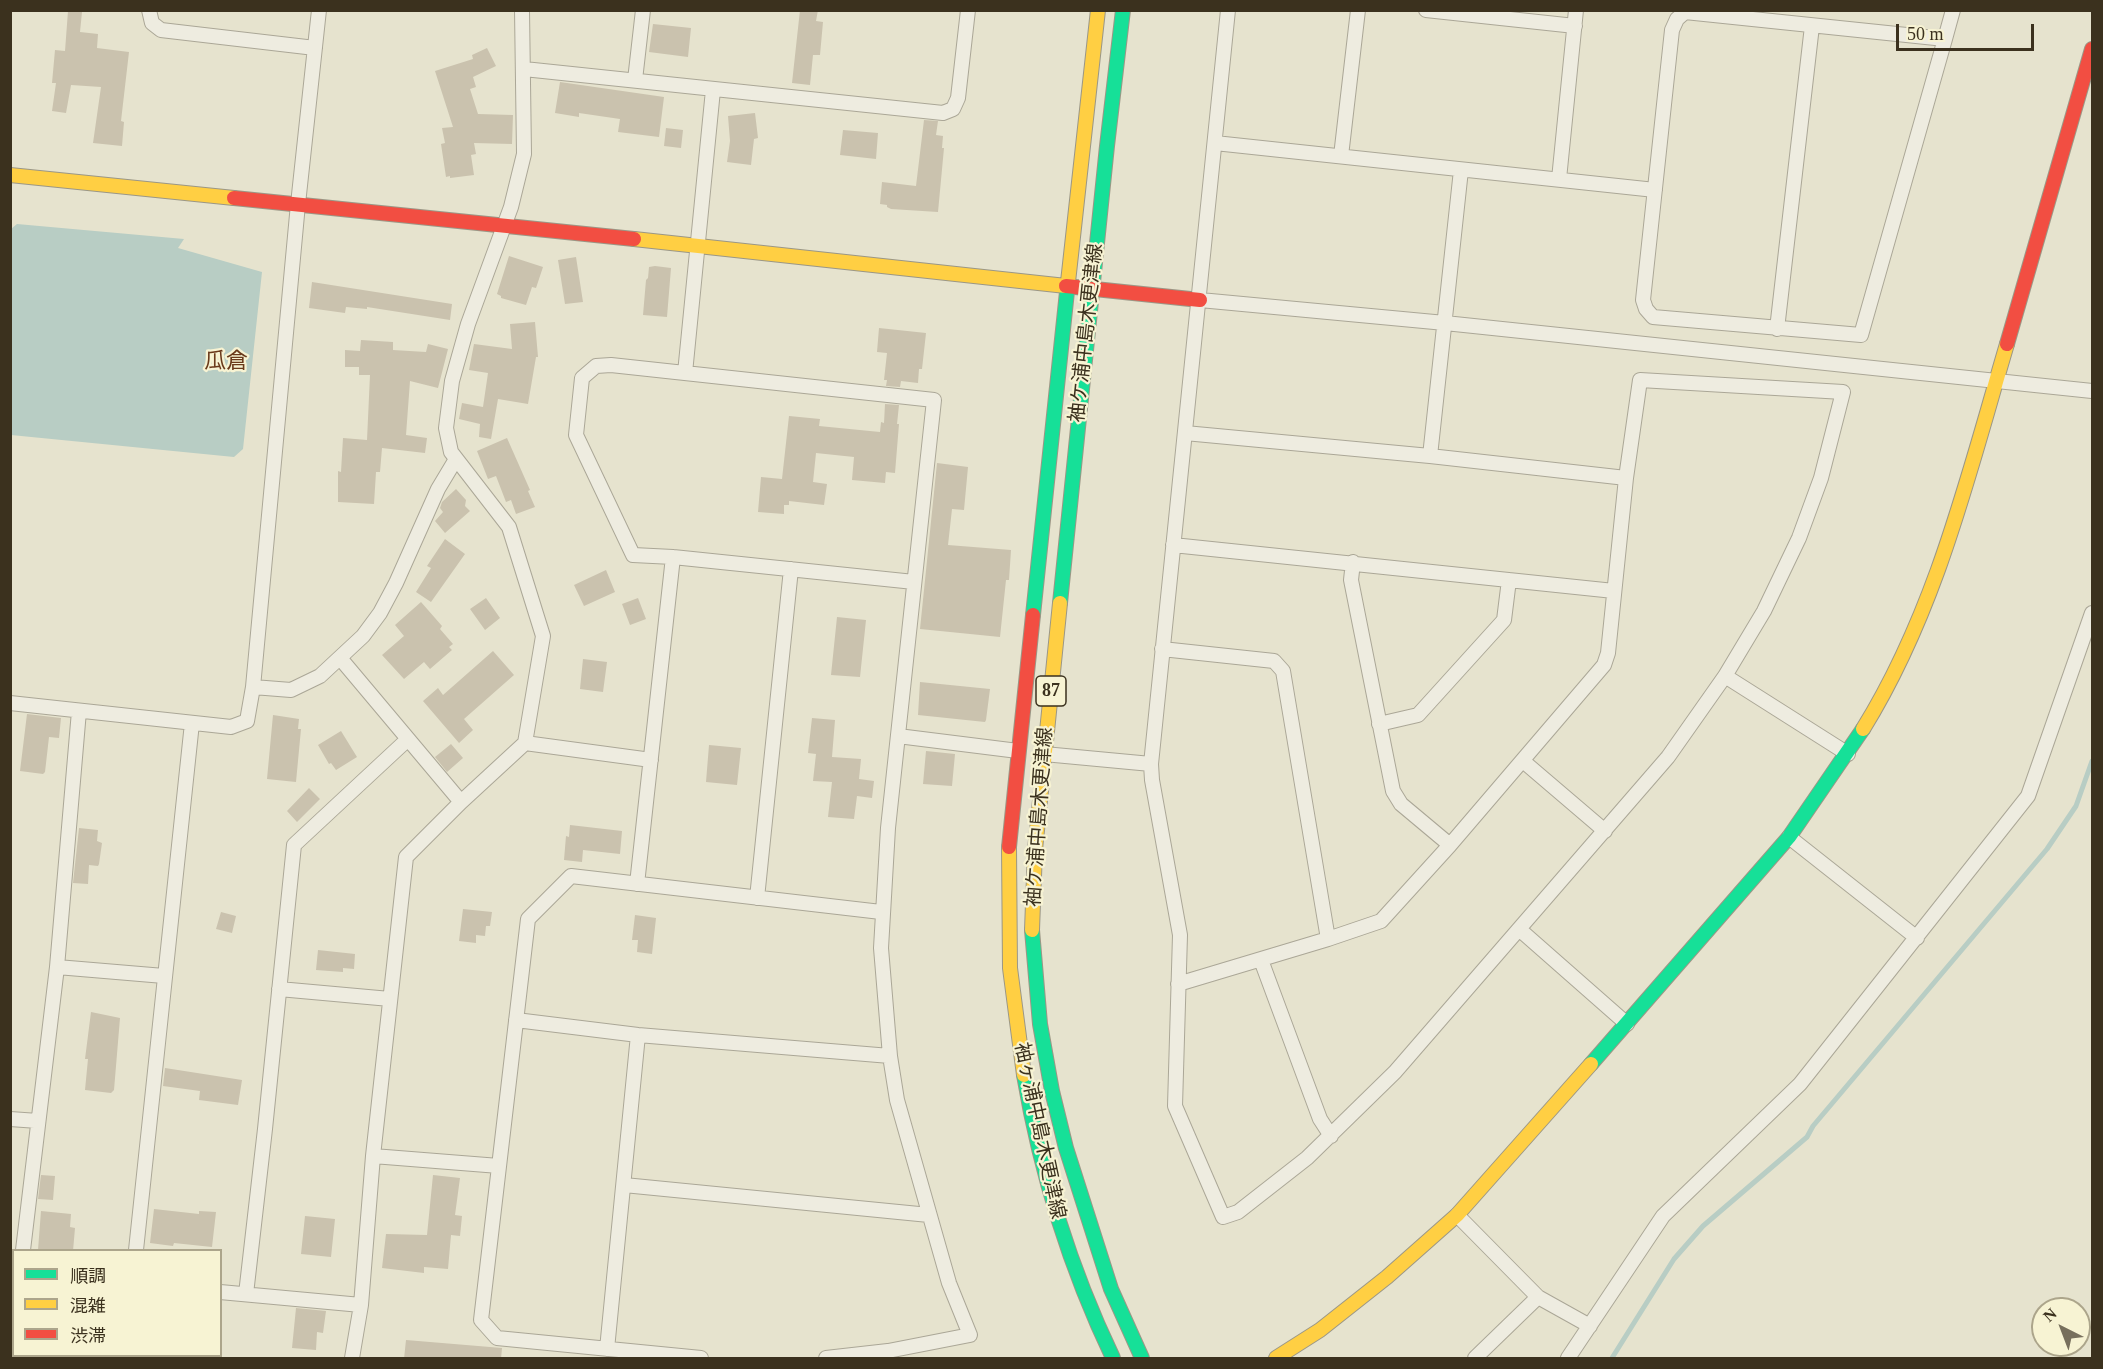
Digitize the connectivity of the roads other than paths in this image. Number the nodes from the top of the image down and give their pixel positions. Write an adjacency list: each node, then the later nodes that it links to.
1 (149, 10): 17 (street)
2 (319, 10): 17 (street)
3 (522, 10): 19 (street)
4 (643, 10): 20 (street)
5 (968, 10): 21 (street)
6 (1098, 10): 31 (street, 袖ケ浦中島木更津線 / 87)
7 (1123, 10): 32 (street, 袖ケ浦中島木更津線 / 87)
8 (1228, 10): 22 (street)
9 (1358, 10): 23 (street)
10 (1426, 10): 13 (street)
11 (1576, 10): 14 (street)
12 (1953, 10): 16 (street)
13 (1478, 13): 14 (street)
14 (1575, 26): 26 (street)
15 (1812, 26): 16 (street); 27 (street); 35 (street)
16 (1945, 39): 35 (street)
17 (315, 48): 28 (street)
18 (2092, 49): 37 (street)
19 (524, 69): 20 (street); 29 (street)
20 (635, 80): 21 (street)
21 (713, 90): 30 (street)
22 (1215, 143): 23 (street); 33 (street)
23 (1341, 156): 24 (street)
24 (1461, 170): 26 (street); 34 (street)
25 (10, 175): 28 (street)
26 (1559, 179): 27 (street)
27 (1655, 190): 35 (street)
28 (298, 204): 29 (street); 54 (street)
29 (505, 225): 30 (street); 41 (street)
30 (698, 246): 31 (street); 36 (street)
31 (1068, 285): 32 (street); 62 (street, 袖ケ浦中島木更津線 / 87)
32 (1092, 288): 33 (street); 63 (street, 袖ケ浦中島木更津線 / 87)
33 (1200, 300): 34 (street); 39 (street)
34 (1445, 323): 37 (street); 40 (street)
35 (1777, 329)
36 (685, 373): 44 (street); 48 (street)
37 (1997, 382): 38 (street); 64 (street)
38 (2092, 391)
39 (1185, 433): 40 (street); 43 (street)
40 (1430, 456): 42 (street)
41 (456, 459): 52 (street); 61 (street)
42 (1626, 478): 49 (street); 53 (street)
43 (1173, 545): 45 (street); 51 (street)
44 (673, 557): 46 (street); 65 (street)
45 (1353, 562): 47 (street); 58 (street)
46 (791, 569): 48 (street); 73 (street)
47 (1509, 580): 49 (street); 58 (street)
48 (914, 582): 59 (street)
49 (1614, 591): 66 (street)
50 (2092, 613): 76 (street)
51 (1162, 649): 67 (street); 77 (street)
52 (340, 658): 54 (street); 60 (street)
53 (1725, 676): 64 (street); 69 (street)
54 (253, 687): 57 (street)
55 (10, 703): 56 (street)
56 (79, 711): 57 (street); 80 (street)
57 (192, 723): 81 (street)
58 (1379, 724): 71 (street)
59 (898, 736): 62 (street); 74 (street)
60 (408, 739): 68 (street); 83 (street)
61 (525, 743): 65 (street); 68 (street)
62 (1018, 751): 79 (street, 袖ケ浦中島木更津線 / 87)
63 (1044, 754): 67 (street); 110 (street, 袖ケ浦中島木更津線 / 87)
64 (1848, 754): 70 (street)
65 (651, 760): 72 (street)
66 (1523, 761): 69 (street); 71 (street)
67 (1151, 764): 82 (street)
68 (461, 802): 84 (street)
69 (1605, 831): 75 (street)
70 (1789, 837): 76 (street); 86 (street)
71 (1450, 845): 77 (street)
72 (637, 884): 73 (street); 85 (street)
73 (757, 898): 74 (street)
74 (881, 912): 88 (street)
75 (1519, 929): 86 (street); 91 (street)
76 (1917, 938): 103 (street)
77 (1328, 939): 78 (street)
78 (1261, 960): 82 (street); 91 (street)
79 (1010, 966): 109 (street, 袖ヶ浦中島木更津線 / 87)
80 (57, 967): 81 (street); 90 (street)
81 (164, 976): 98 (street)
82 (1178, 984): 91 (street)
83 (279, 989): 84 (street); 100 (street)
84 (390, 999): 92 (street)
85 (516, 1020): 87 (street); 93 (street)
86 (1627, 1024): 96 (street)
87 (638, 1035): 88 (street); 94 (street)
88 (890, 1056): 95 (street)
89 (10, 1119): 90 (street)
90 (38, 1121): 97 (street)
91 (1331, 1136)
92 (374, 1156): 93 (street); 102 (street)
93 (499, 1166): 104 (street)
94 (624, 1185): 95 (street); 104 (street)
95 (928, 1215): 105 (street)
96 (1457, 1215): 101 (street); 111 (street)
97 (22, 1249)
98 (136, 1249)
99 (222, 1292): 100 (street)
100 (246, 1294): 102 (street)
101 (1538, 1297): 103 (street); 112 (street)
102 (361, 1305): 106 (street)
103 (1590, 1326): 113 (street)
104 (607, 1349): 107 (street)
105 (862, 1356): 108 (street)
106 (352, 1359)
107 (701, 1359)
108 (826, 1359)
109 (1113, 1359)
110 (1142, 1359)
111 (1276, 1359)
112 (1475, 1359)
113 (1568, 1359)

